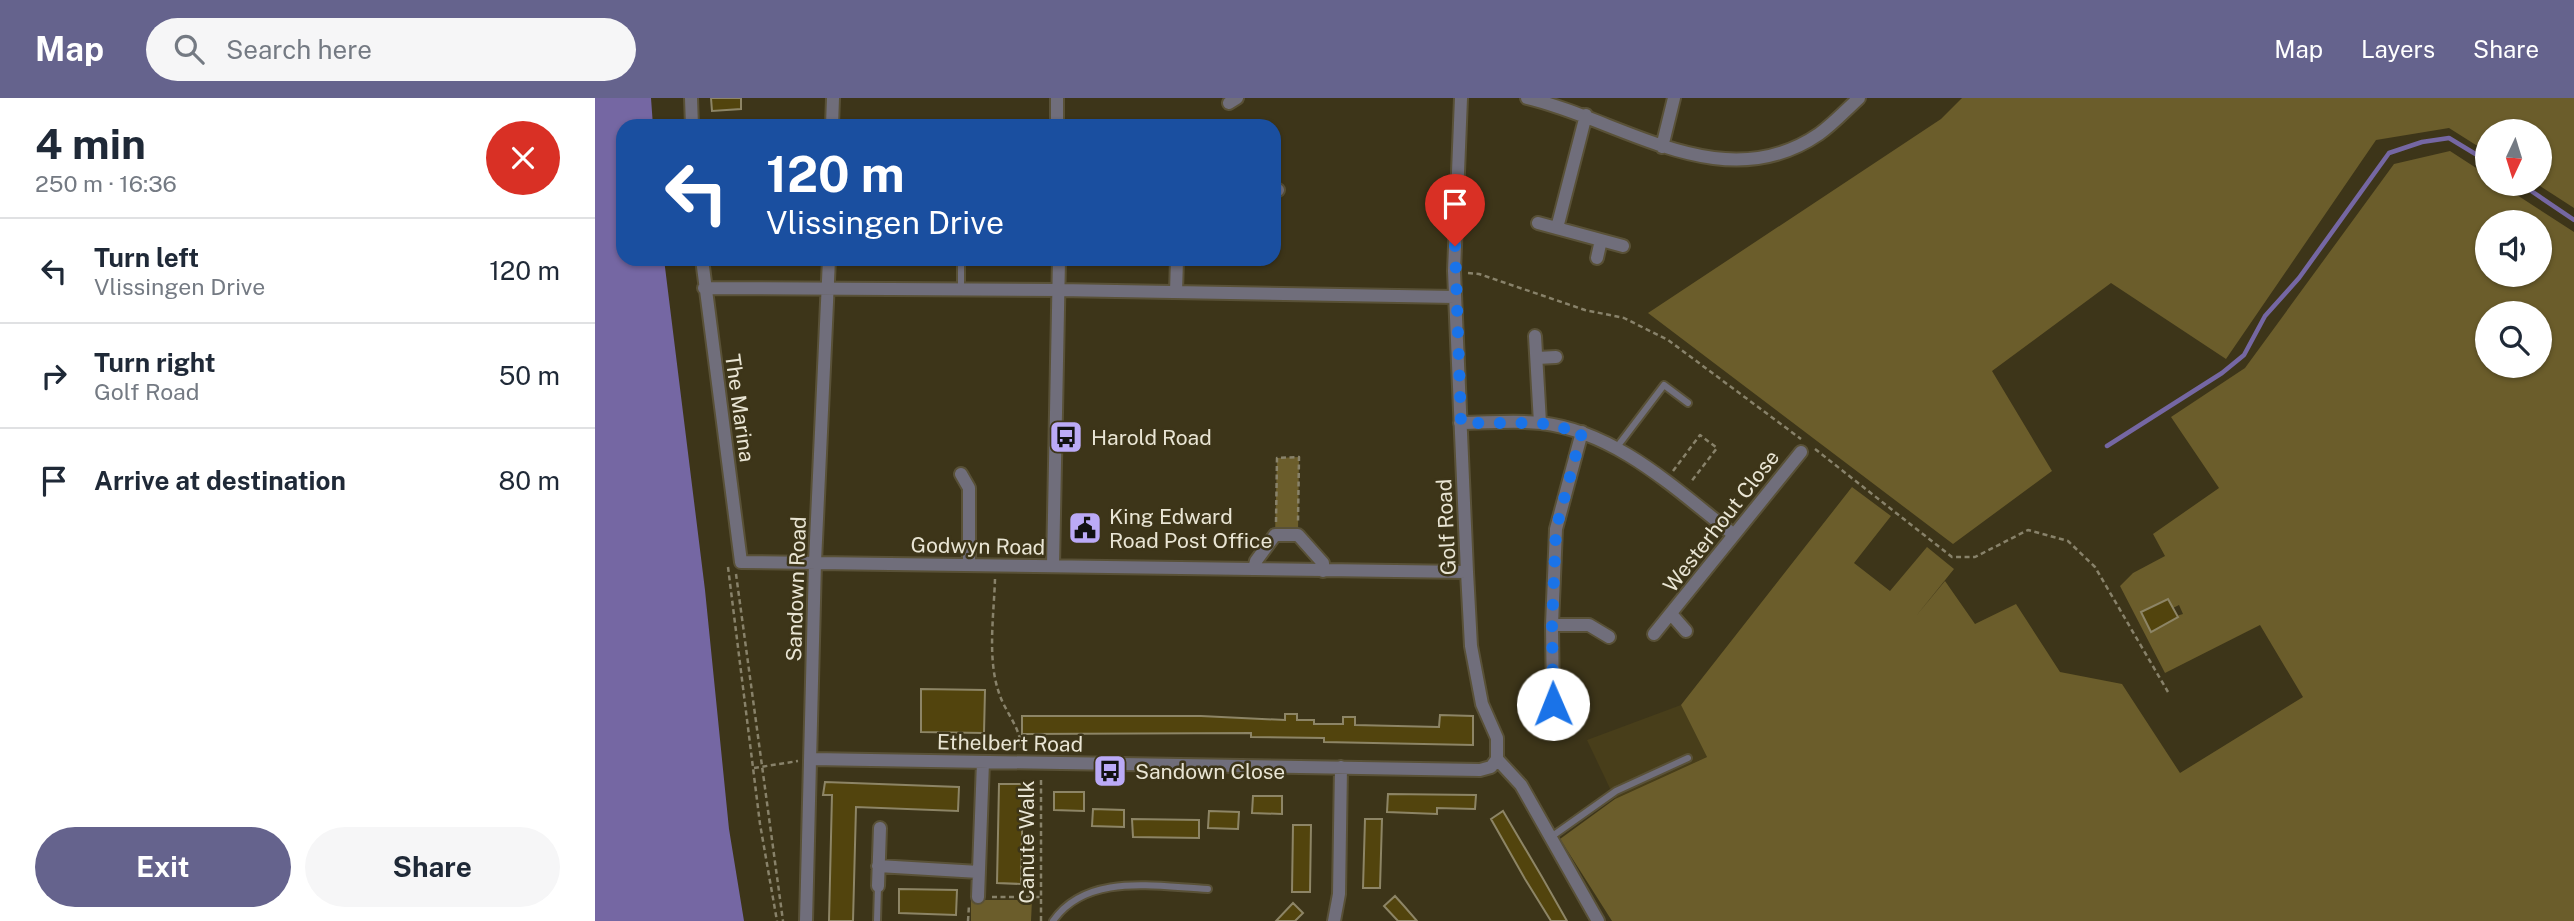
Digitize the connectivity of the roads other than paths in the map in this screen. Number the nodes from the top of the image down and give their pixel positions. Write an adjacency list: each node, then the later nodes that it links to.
1 (691, 98): 9 (street)
2 (833, 98): 10 (street)
3 (1057, 98): 11 (street)
4 (1461, 98): 28 (street, Golf Road)
5 (1527, 98): 8 (street)
6 (1674, 98): 12 (street)
7 (1859, 98): 12 (street)
8 (1586, 115): 12 (street); 14 (street)
9 (692, 119)
10 (832, 119)
11 (1058, 119)
12 (1662, 147)
13 (1538, 223): 14 (street)
14 (1557, 228): 15 (street)
15 (1601, 240): 16 (street); 17 (street)
16 (1623, 246)
17 (1597, 258)
18 (702, 266): 23 (street, The Marina)
19 (829, 266): 24 (street, Sandown Road)
20 (961, 266): 25 (lane)
21 (1059, 266): 26 (street)
22 (1177, 266): 27 (street)
23 (704, 288): 24 (street); 40 (street, The Marina)
24 (828, 288): 25 (street); 41 (street, Sandown Road)
25 (961, 289): 26 (street)
26 (1059, 289): 27 (street); 43 (street)
27 (1176, 292): 28 (street)
28 (1455, 297): 33 (street, Golf Road)
29 (1535, 336): 31 (street)
30 (1556, 357): 31 (street)
31 (1537, 358): 34 (street)
32 (1688, 403): 36 (lane)
33 (1461, 423): 34 (street); 46 (street, Golf Road)
34 (1540, 423): 35 (street)
35 (1582, 432): 36 (street); 48 (street)
36 (1617, 447): 39 (street)
37 (1806, 447): 39 (street, Westerhout Close)
38 (961, 474): 42 (street)
39 (1733, 534): 47 (street, Westerhout Close)
40 (734, 562): 41 (street, Godwyn Road)
41 (815, 562): 42 (street, Godwyn Road); 54 (street, Sandown Road)
42 (969, 564): 43 (street, Godwyn Road)
43 (1053, 566): 44 (street, Godwyn Road)
44 (1254, 569): 45 (street, Godwyn Road); 45 (street)
45 (1323, 571): 46 (street, Godwyn Road)
46 (1467, 572): 55 (street, Golf Road)
47 (1672, 615): 49 (street, Westerhout Close); 50 (street, Westerhout Close)
48 (1552, 625): 51 (street); 52 (street)
49 (1686, 631)
50 (1654, 634)
51 (1609, 637)
52 (1553, 704)
53 (1688, 758): 59 (lane)
54 (812, 759): 56 (street, Ethelbert Road); 65 (street, Sandown Road)
55 (1497, 759): 57 (street, Ethelbert Road); 59 (street)
56 (983, 762): 57 (street, Ethelbert Road); 61 (street)
57 (1341, 767): 68 (street)
58 (880, 828): 60 (street)
59 (1551, 837): 69 (street)
60 (878, 866): 61 (street); 62 (street)
61 (979, 872): 64 (street)
62 (878, 886): 66 (lane)
63 (1208, 889): 67 (lane)
64 (978, 897)
65 (806, 921)
66 (877, 921)
67 (1053, 921)
68 (1333, 921)
69 (1598, 921)

